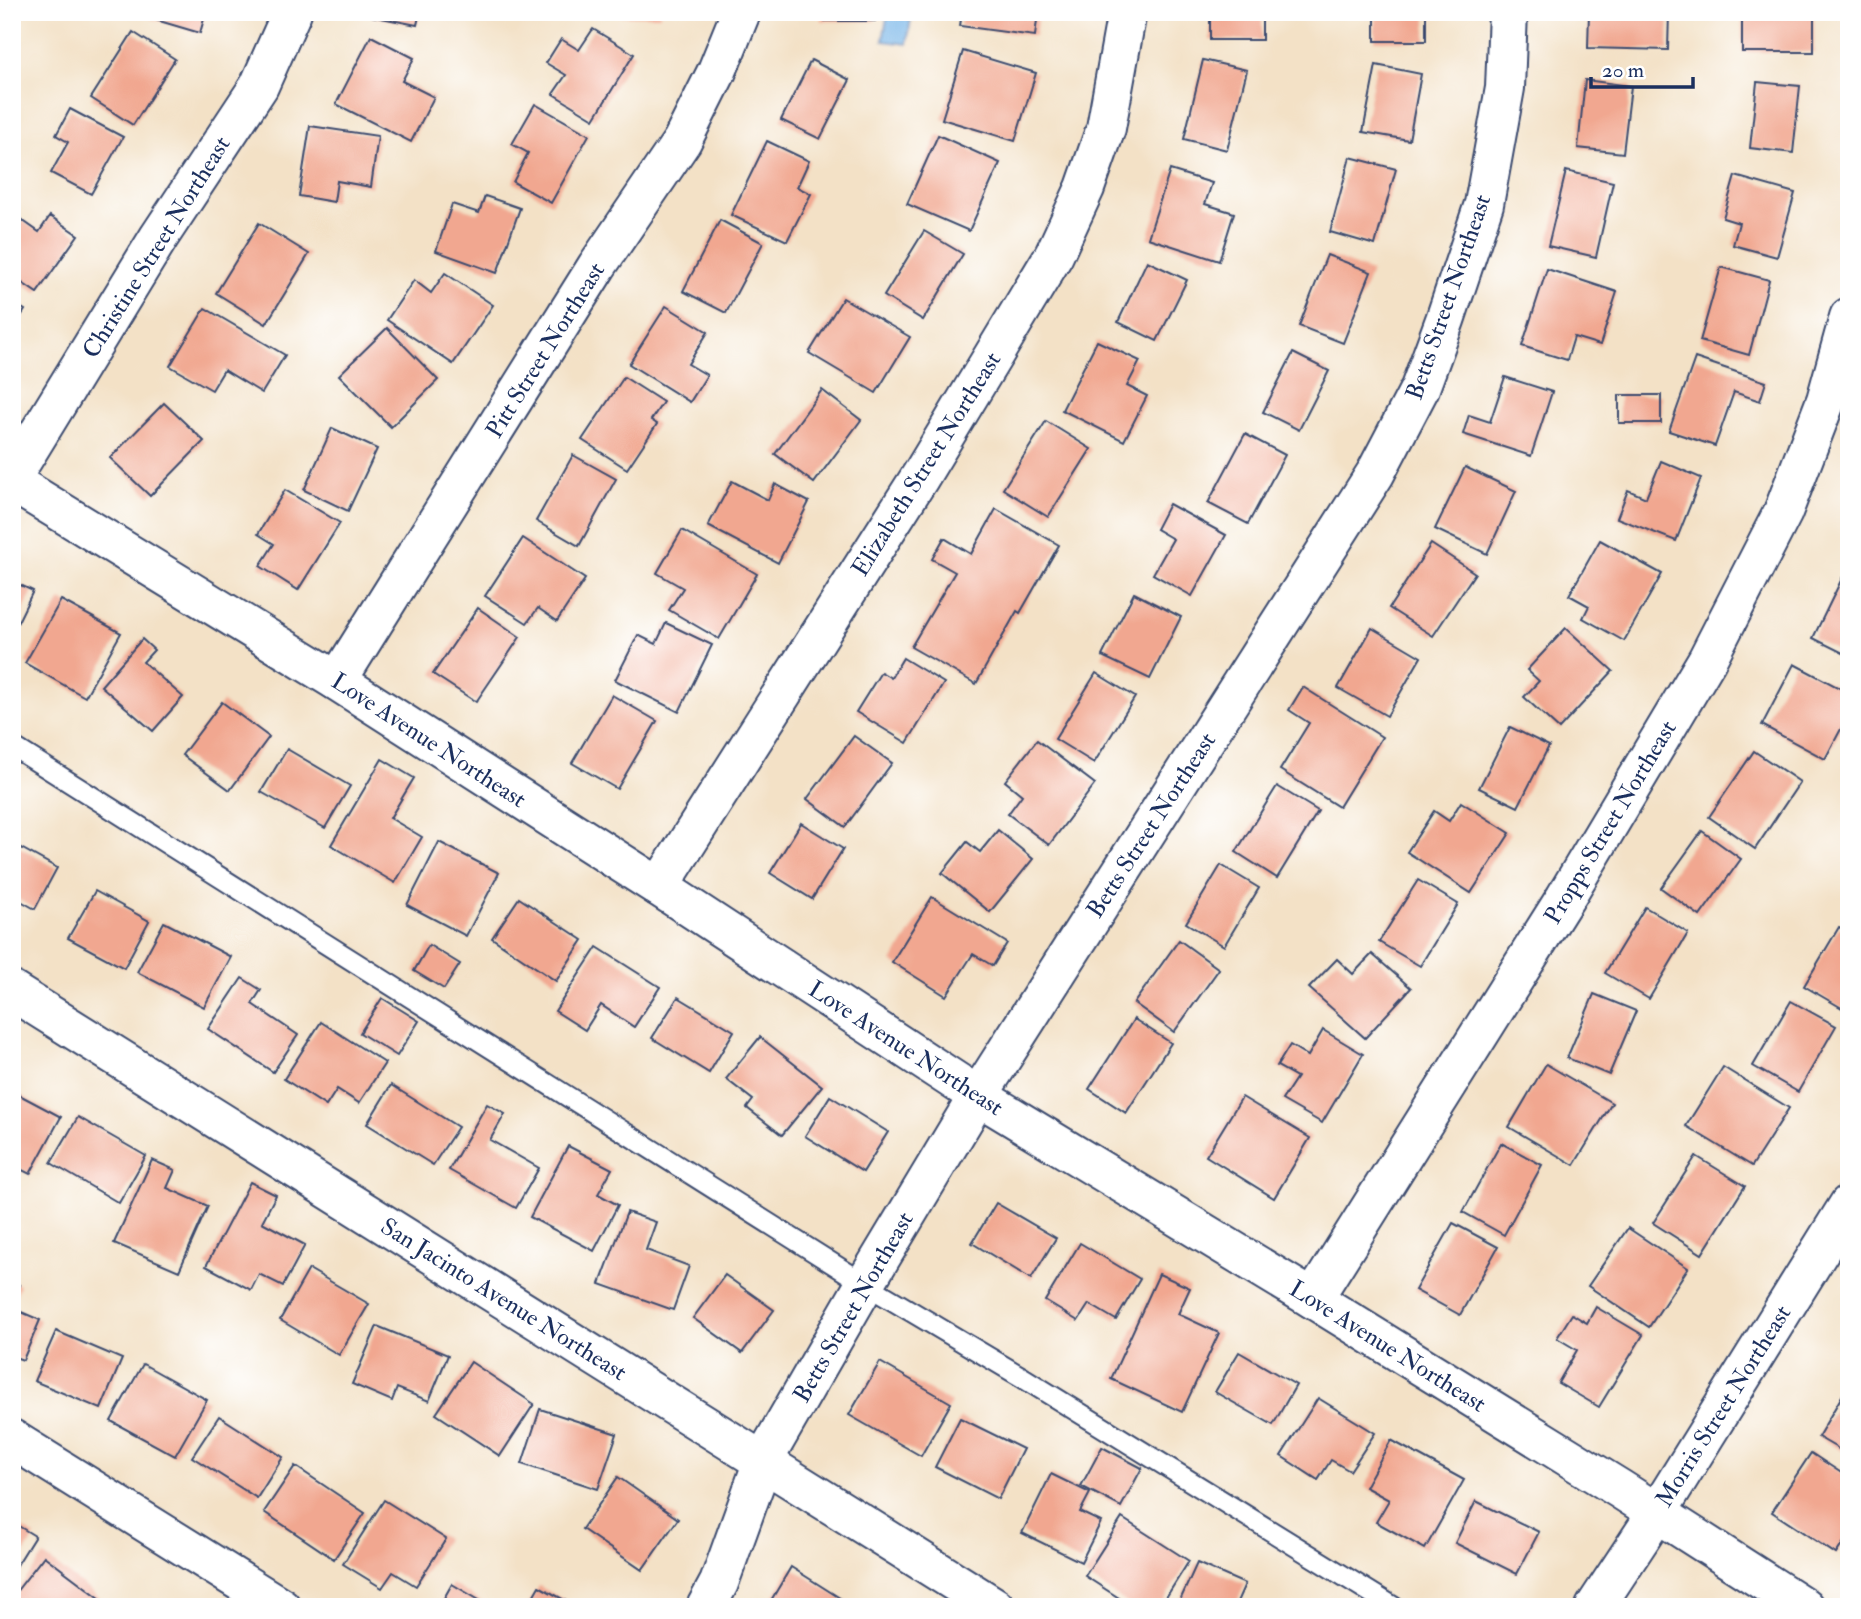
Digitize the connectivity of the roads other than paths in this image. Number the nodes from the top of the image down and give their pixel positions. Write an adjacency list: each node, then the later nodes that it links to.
1 (292, 12): 6 (street, Christine Street Northeast)
2 (741, 12): 7 (street, Pitt Street Northeast)
3 (1127, 12): 9 (street, Elizabeth Street Northeast)
4 (1508, 12): 11 (street, Betts Street Northeast)
5 (1849, 317): 14 (street, Propps Street Northeast)
6 (12, 479): 7 (street, Love Avenue Northeast)
7 (337, 681): 9 (street, Love Avenue Northeast)
8 (12, 746): 13 (lane)
9 (659, 887): 11 (street, Love Avenue Northeast)
10 (12, 991): 16 (street, San Jacinto Avenue Northeast)
11 (978, 1096): 13 (street, Betts Street Northeast); 14 (street, Love Avenue Northeast)
12 (1849, 1205): 17 (street, Morris Street Northeast)
13 (864, 1284): 16 (street, Betts Street Northeast); 21 (lane)
14 (1313, 1299): 17 (street, Love Avenue Northeast)
15 (12, 1439): 19 (street)
16 (763, 1461): 18 (street, San Jacinto Avenue Northeast); 20 (street, Betts Street Northeast)
17 (1657, 1513): 22 (street, Morris Street Northeast); 23 (street, Love Avenue Northeast)
18 (985, 1604)
19 (281, 1607)
20 (706, 1607)
21 (1394, 1607)
22 (1595, 1607)
23 (1804, 1607)

